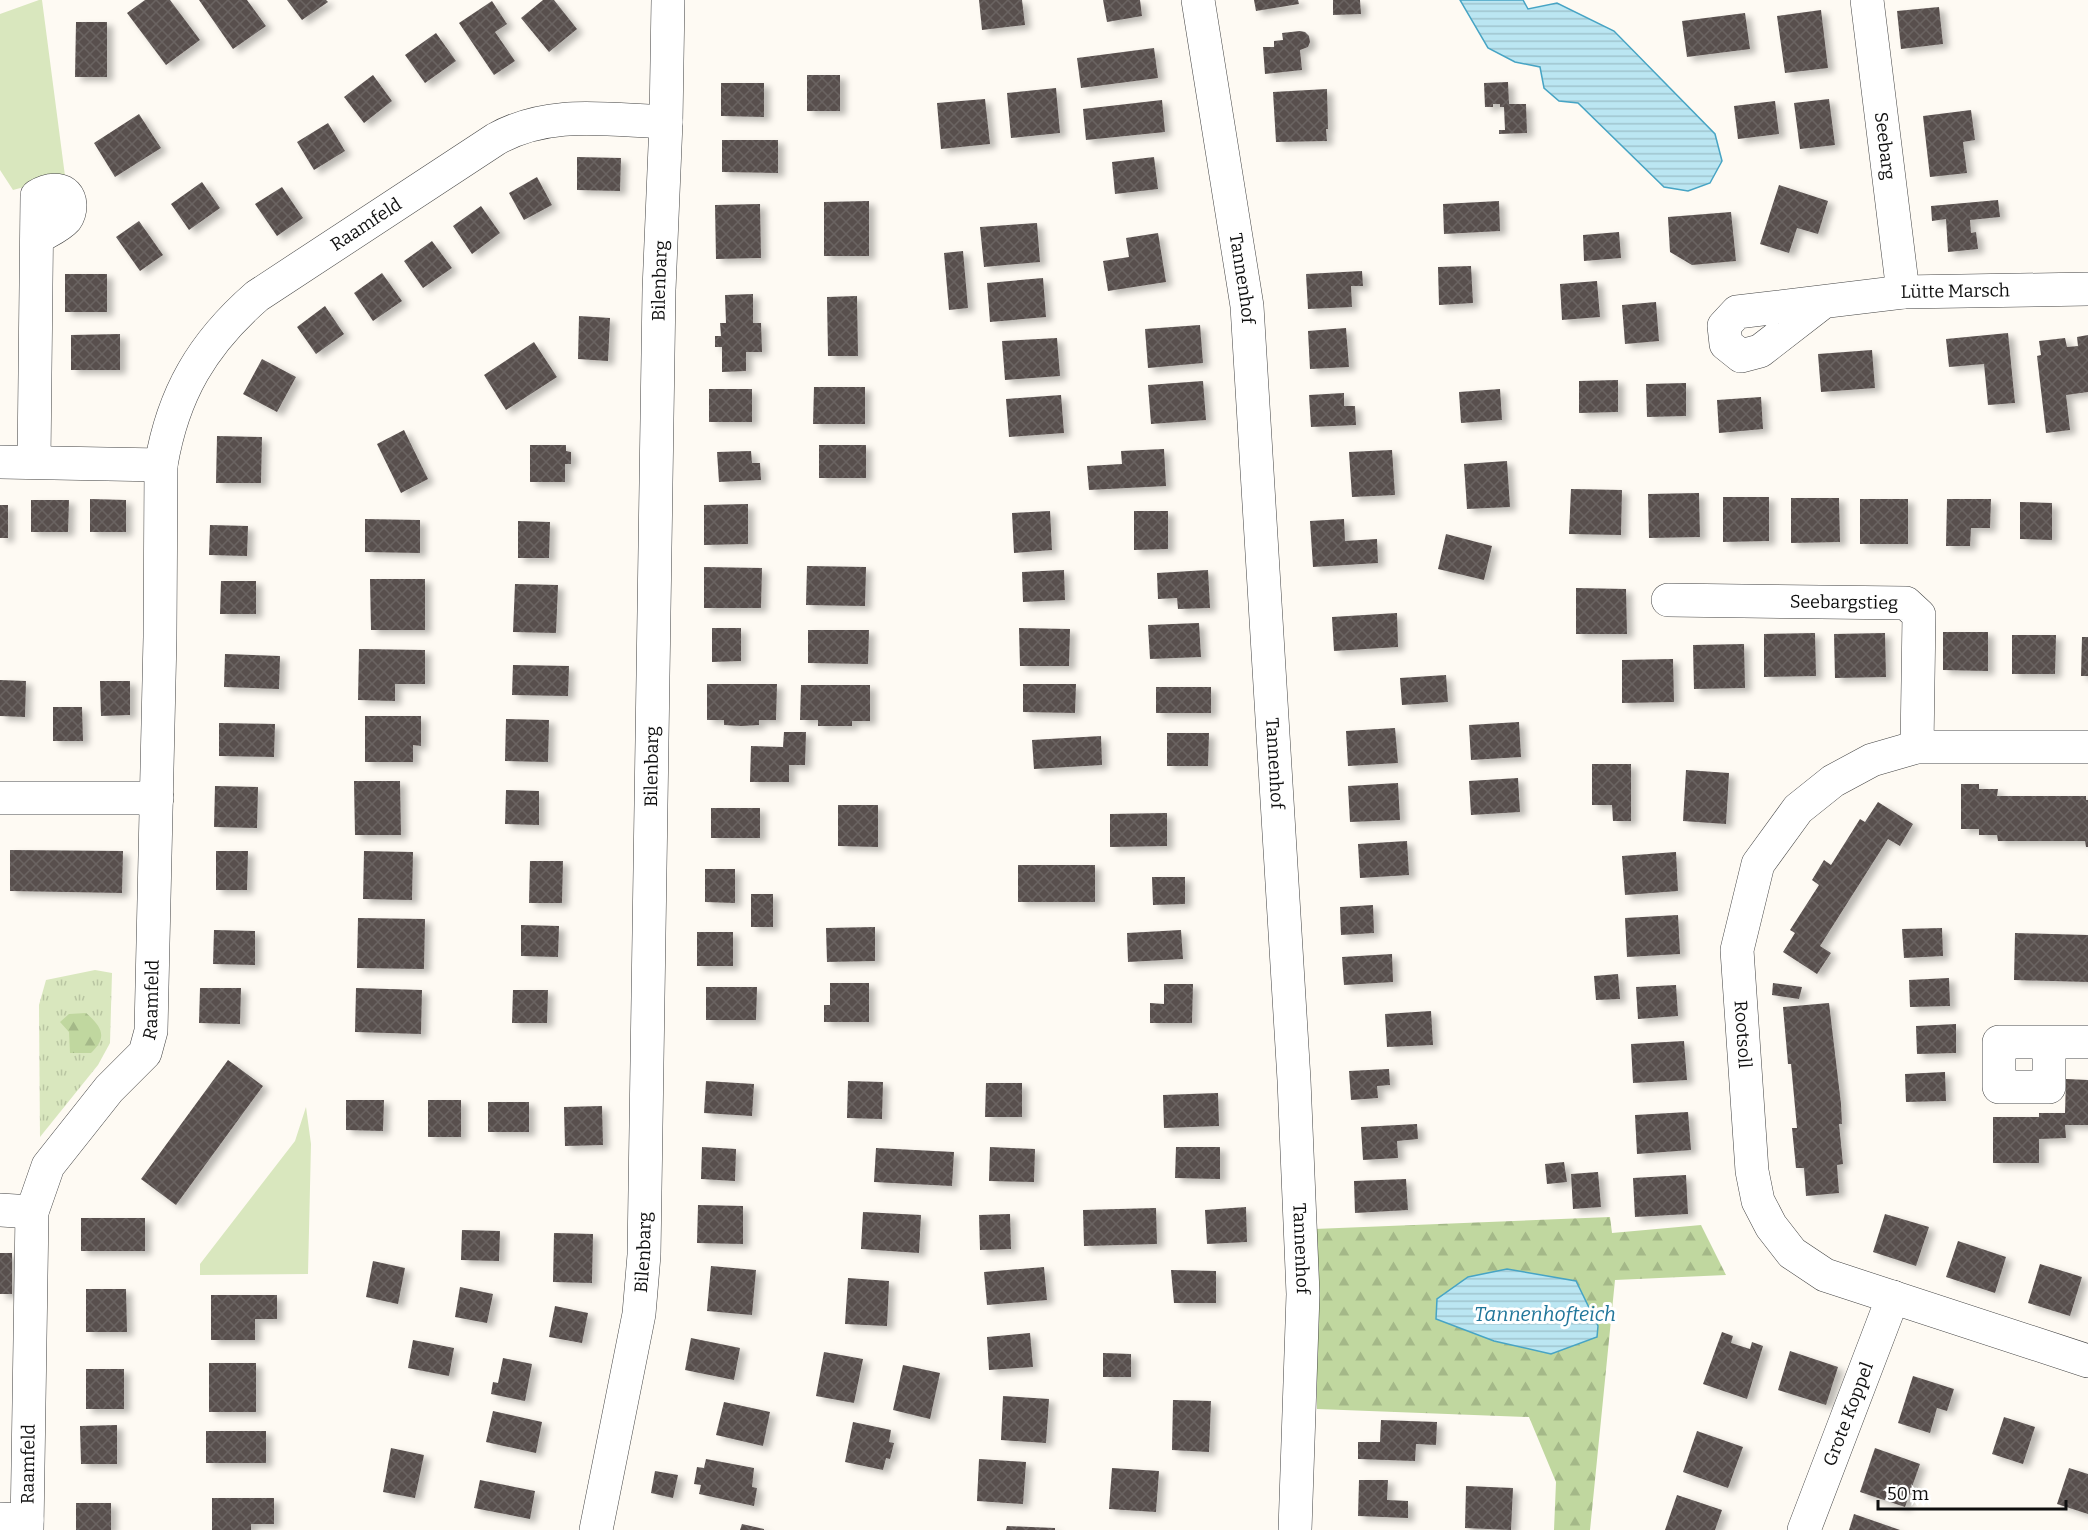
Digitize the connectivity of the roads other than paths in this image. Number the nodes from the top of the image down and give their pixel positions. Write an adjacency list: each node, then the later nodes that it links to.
1 (668, 0): 4 (street, Bilenbarg)
2 (1198, 0): 24 (street, Tannenhof)
3 (1867, 0): 7 (street, Seebarg)
4 (666, 122): 11 (street, Raamfeld); 23 (street, Bilenbarg)
5 (37, 238): 10 (street)
6 (2088, 289): 7 (street, Lütte Marsch)
7 (1903, 292): 8 (street, Lütte Marsch)
8 (1822, 303)
9 (0, 462): 10 (street)
10 (34, 462): 11 (street)
11 (161, 465): 16 (street, Raamfeld)
12 (1668, 600): 13 (street, Seebargstieg)
13 (1917, 747): 14 (street, Rootsoll); 20 (street, Rootsoll)
14 (2088, 747)
15 (0, 798): 16 (street)
16 (157, 798): 19 (street, Raamfeld)
17 (2049, 1042): 18 (street)
18 (2088, 1042)
19 (16, 1211): 22 (street, Raamfeld)
20 (1893, 1297): 21 (street, Rootsoll); 25 (street, Grote Koppel)
21 (2088, 1361)
22 (18, 1523)
23 (596, 1530)
24 (1295, 1530)
25 (1804, 1530)

